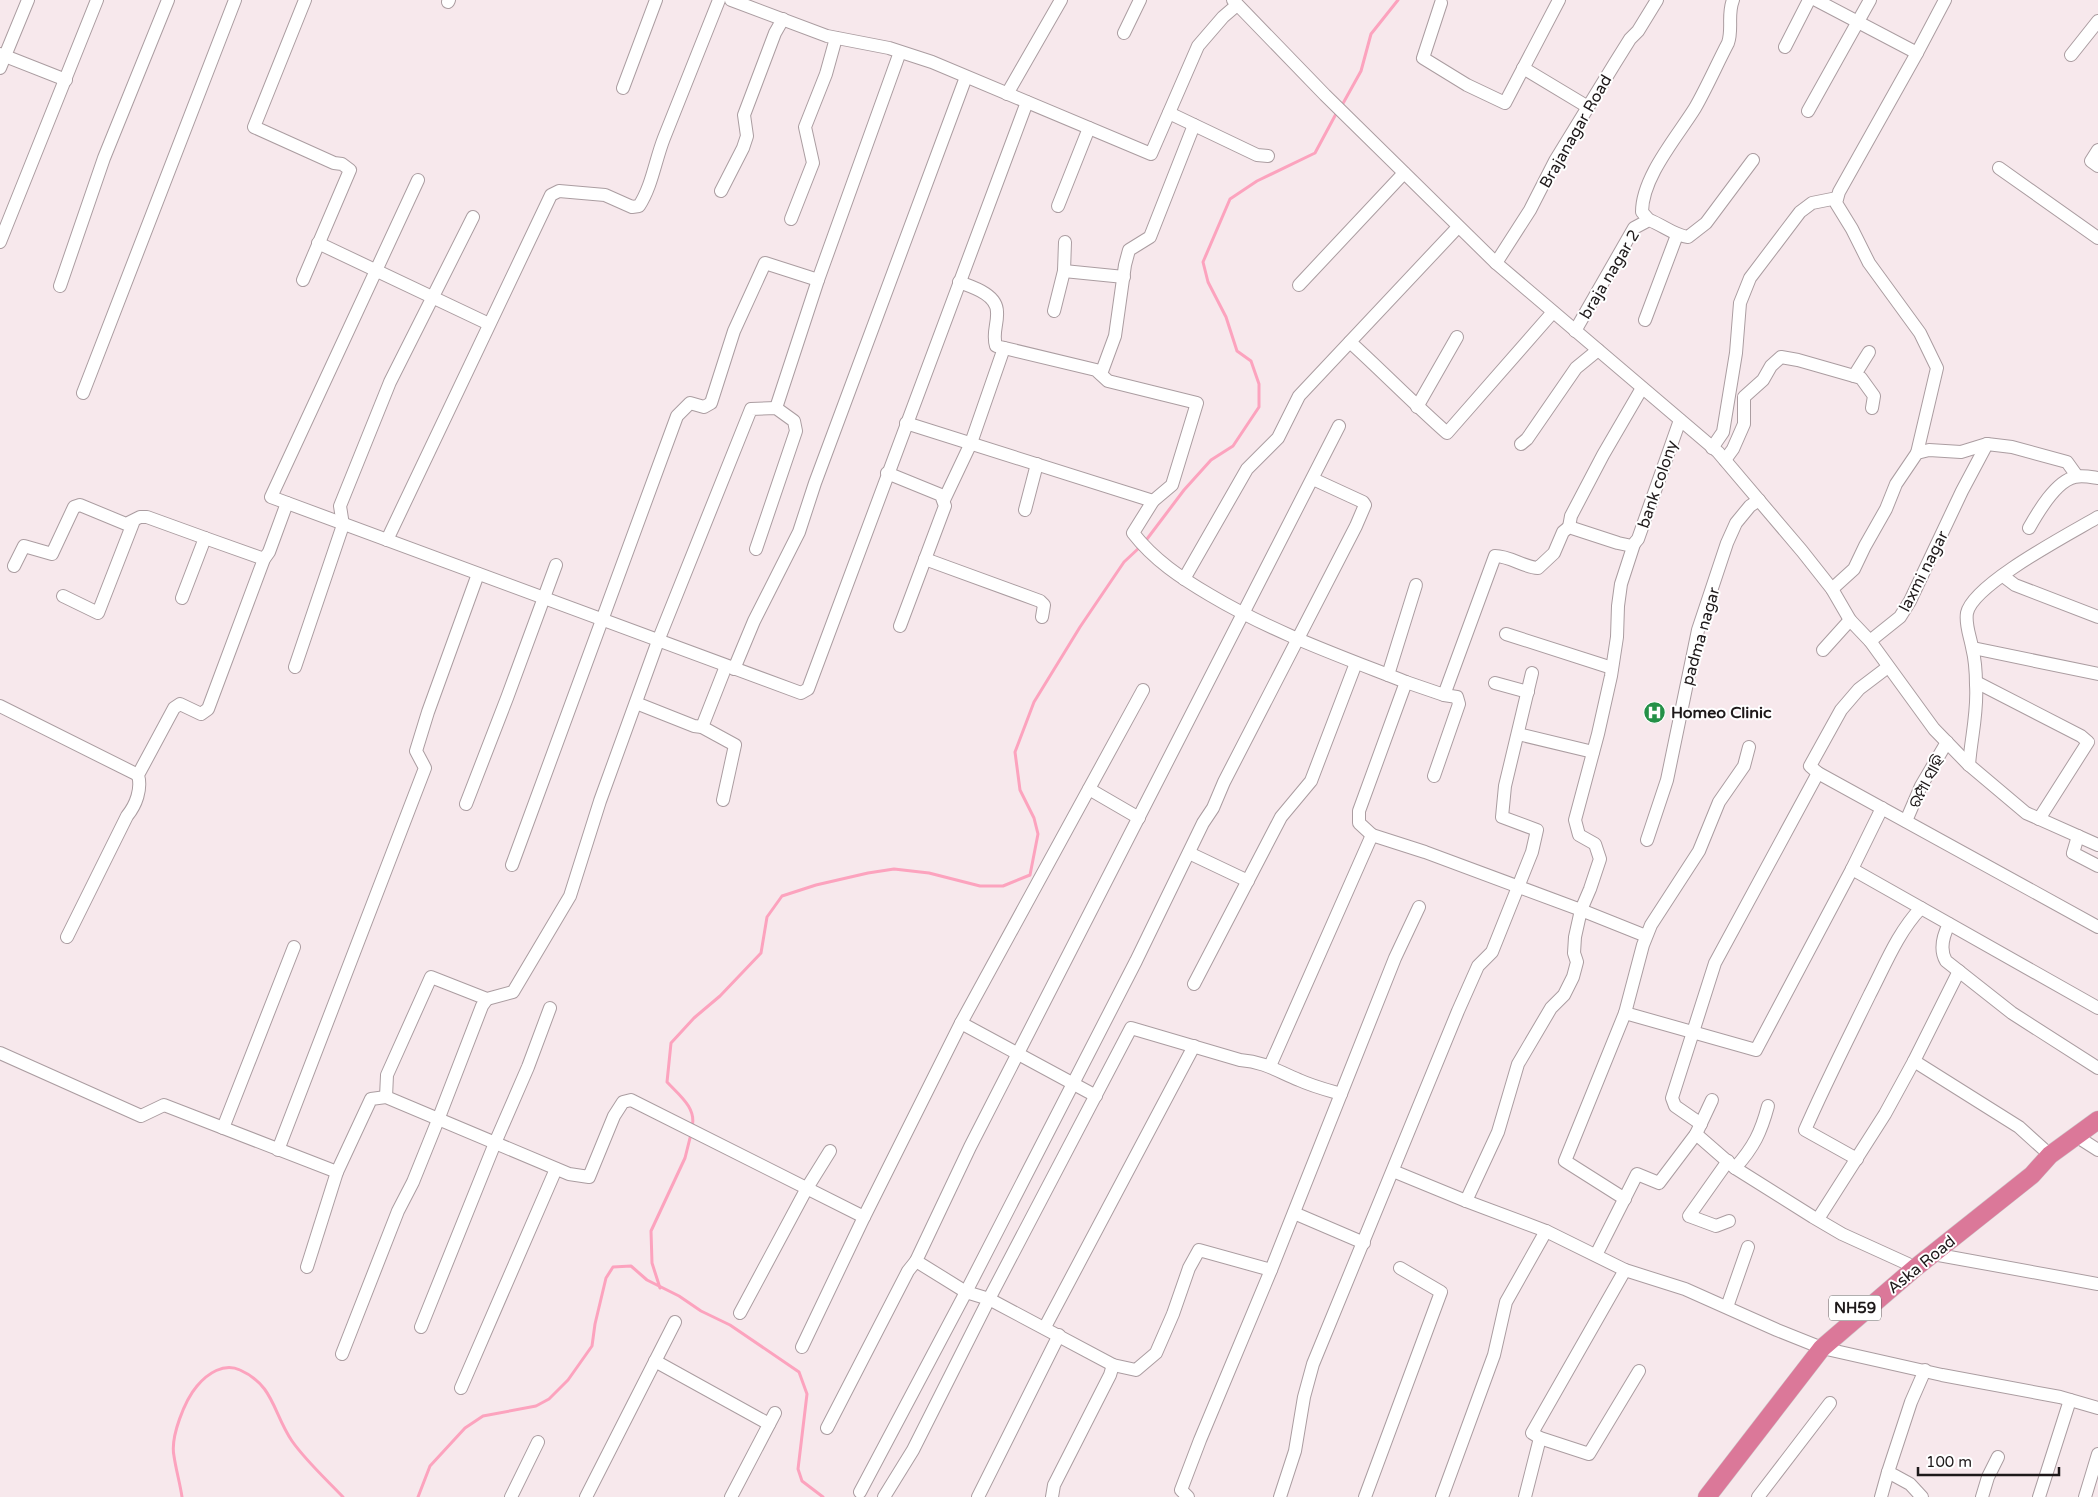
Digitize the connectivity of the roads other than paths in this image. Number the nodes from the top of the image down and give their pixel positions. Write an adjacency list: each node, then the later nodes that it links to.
1 (28, 0): 29 (street)
2 (98, 0): 32 (street)
3 (168, 0): 68 (street)
4 (235, 0): 83 (street)
5 (305, 0): 59 (street)
6 (656, 0): 33 (street)
7 (719, 0): 73 (street)
8 (731, 0): 20 (street)
9 (1061, 0): 34 (street)
10 (1140, 0): 23 (street)
11 (1559, 0): 30 (street)
12 (1657, 0): 36 (street, Brajanagar Road)
13 (1733, 0): 53 (street)
14 (1810, 0): 25 (street)
15 (1816, 0): 22 (street)
16 (1870, 0): 22 (street)
17 (1945, 0): 27 (street)
18 (1235, 2): 38 (street); 46 (street)
19 (1441, 3): 30 (street)
20 (783, 19): 24 (street); 48 (street)
21 (2098, 21): 28 (street)
22 (1858, 22): 27 (street); 37 (street)
23 (1124, 33)
24 (836, 38): 26 (street); 52 (street)
25 (1786, 46)
26 (900, 52): 31 (street); 65 (street)
27 (1916, 53): 49 (street)
28 (2071, 55)
29 (1, 59): 32 (street)
30 (1523, 68): 36 (street)
31 (966, 77): 34 (street); 141 (street)
32 (66, 80): 57 (street)
33 (623, 88)
34 (1008, 94): 35 (street)
35 (1027, 102): 40 (street); 66 (street)
36 (1588, 106): 60 (street, Brajanagar Road)
37 (1808, 110)
38 (1169, 113): 39 (street); 40 (street)
39 (1194, 125): 42 (street); 63 (street)
40 (1089, 128): 50 (street)
41 (2098, 150): 44 (street)
42 (1268, 156)
43 (1753, 160): 56 (street)
44 (2098, 166)
45 (1999, 168): 55 (street)
46 (1404, 173): 54 (street); 67 (street)
47 (418, 180): 61 (street)
48 (720, 190)
49 (1837, 198): 93 (street); 94 (street)
50 (1058, 206)
51 (473, 217): 69 (street)
52 (791, 219)
53 (1649, 220): 56 (street, braja nagar 2); 74 (street, braja nagar 2)
54 (1458, 227): 60 (street); 76 (street)
55 (2096, 231)
56 (1677, 236): 72 (street)
57 (0, 242)
58 (1065, 242): 62 (street)
59 (318, 243): 61 (street); 64 (street)
60 (1496, 263): 71 (street)
61 (375, 270): 69 (street); 104 (street)
62 (1064, 271): 63 (street); 70 (street)
63 (1124, 277): 80 (street)
64 (303, 280)
65 (818, 280): 85 (street); 131 (street)
66 (959, 282): 77 (street); 88 (street)
67 (1299, 284)
68 (60, 286)
69 (433, 298): 73 (street); 108 (street)
70 (1054, 311)
71 (1553, 312): 74 (street); 84 (street)
72 (1645, 320)
73 (489, 324): 112 (street)
74 (1575, 331): 78 (street)
75 (1457, 337): 84 (street)
76 (1350, 342): 84 (street); 121 (street)
77 (1004, 348): 80 (street); 90 (street)
78 (1598, 350): 82 (street); 91 (street)
79 (1870, 352): 81 (street)
80 (1101, 374): 102 (street)
81 (1854, 376): 86 (street); 95 (street)
82 (1642, 388): 87 (street); 109 (street)
83 (83, 393)
84 (1417, 407)
85 (776, 408): 114 (street); 135 (street)
86 (1872, 408)
87 (1680, 420): 93 (street); 113 (street, bank colony)
88 (906, 423): 90 (street); 97 (street)
89 (1339, 426): 100 (street)
90 (971, 443): 96 (street); 101 (street)
91 (1521, 444)
92 (1987, 444): 94 (street); 98 (street); 136 (street, laxmi nagar)
93 (1712, 448): 95 (street)
94 (1917, 453): 123 (street)
95 (1725, 460): 103 (street)
96 (1037, 464): 102 (street); 105 (street)
97 (887, 473): 101 (street); 141 (street)
98 (2078, 476): 99 (street); 110 (street)
99 (2098, 478)
100 (1313, 479): 127 (street); 134 (street)
101 (944, 500): 116 (street)
102 (1153, 500): 121 (street)
103 (1759, 500): 123 (street); 173 (street, padma nagar)
104 (287, 503): 108 (street); 115 (street)
105 (1025, 510)
106 (2098, 517): 120 (street)
107 (133, 523): 111 (street); 118 (street); 124 (street)
108 (343, 524): 112 (street); 140 (street)
109 (1569, 527): 113 (street); 152 (street)
110 (2029, 528)
111 (205, 538): 115 (street); 125 (street)
112 (387, 540): 119 (street)
113 (1633, 545): 143 (street, bank colony)
114 (756, 549)
115 (264, 559): 162 (street)
116 (925, 559): 128 (street); 132 (street)
117 (556, 565): 126 (street)
118 (14, 566)
119 (478, 574): 126 (street); 215 (street)
120 (2005, 574): 129 (street); 137 (street)
121 (1184, 579): 127 (street)
122 (1416, 585): 146 (street)
123 (1832, 589): 130 (street)
124 (63, 596)
125 (182, 598)
126 (543, 598): 131 (street); 166 (street)
127 (1244, 614): 134 (street); 168 (street)
128 (1042, 617)
129 (2098, 617)
130 (1850, 620): 136 (street); 138 (street)
131 (603, 621): 135 (street); 176 (street)
132 (900, 626)
133 (1506, 634): 143 (street)
134 (1299, 640): 139 (street); 175 (street)
135 (658, 641): 141 (street); 153 (street)
136 (1870, 642): 142 (street)
137 (1972, 648): 145 (street); 148 (street)
138 (1824, 650)
139 (1356, 663): 146 (street); 179 (street)
140 (295, 667)
141 (730, 667): 155 (street)
142 (1888, 667): 157 (street); 161 (street)
143 (1612, 668): 159 (street, bank colony)
144 (1532, 673): 151 (street)
145 (2098, 674)
146 (1388, 675): 147 (street)
147 (1406, 682): 152 (street); 171 (street)
148 (1976, 682): 160 (street); 169 (street)
149 (1495, 683): 151 (street)
150 (1143, 690): 164 (street)
151 (1528, 692): 156 (street)
152 (1444, 696): 163 (street)
153 (636, 703): 155 (street); 191 (street)
154 (0, 706): 162 (street)
155 (702, 726): 165 (street)
156 (1518, 734): 159 (street); 180 (street)
157 (1947, 742): 160 (street); 170 (street, ରମ୍ପା ସାହି)
158 (1749, 747): 187 (street)
159 (1594, 752): 183 (street, bank colony)
160 (1969, 765): 169 (street)
161 (1818, 773): 167 (street); 196 (street)
162 (138, 775): 186 (street)
163 (1434, 776)
164 (1089, 789): 168 (street); 195 (street)
165 (723, 800)
166 (466, 804)
167 (1882, 808): 170 (street); 178 (street)
168 (1139, 818): 199 (street)
169 (2039, 819): 172 (street)
170 (1906, 821): 185 (street)
171 (1372, 835): 180 (street); 201 (street)
172 (2078, 836): 174 (street); 177 (street)
173 (1647, 840)
174 (2098, 845)
175 (1189, 854): 179 (street); 203 (street)
176 (512, 865)
177 (2098, 866)
178 (1852, 869): 182 (street); 196 (street)
179 (1248, 881): 190 (street)
180 (1518, 886): 183 (street); 222 (street)
181 (1419, 906): 204 (street)
182 (1921, 908): 184 (street); 219 (street)
183 (1581, 910): 187 (street); 226 (street, bank colony)
184 (1949, 924): 189 (street); 193 (street)
185 (2098, 927)
186 (67, 936)
187 (1646, 936): 194 (street)
188 (294, 947): 211 (street)
189 (1959, 971): 200 (street); 202 (street)
190 (1194, 984)
191 (487, 1000): 205 (street); 209 (street)
192 (550, 1008): 214 (street)
193 (2098, 1008)
194 (1625, 1013): 196 (street); 225 (street)
195 (961, 1024): 199 (street); 228 (street)
196 (1693, 1033): 212 (street)
197 (1194, 1046): 201 (street); 206 (street); 249 (street)
198 (0, 1053): 211 (street)
199 (1017, 1054): 203 (street); 236 (street)
200 (1914, 1061): 218 (street); 219 (street)
201 (1270, 1066): 204 (street)
202 (2098, 1068)
203 (1072, 1083): 206 (street); 243 (street)
204 (1341, 1094): 227 (street)
205 (386, 1096): 209 (street); 223 (street)
206 (1096, 1096): 244 (street)
207 (1712, 1100): 212 (street)
208 (1768, 1106): 220 (street)
209 (438, 1119): 214 (street); 253 (street)
210 (2098, 1120): 213 (highway, Aska Road / NH59)
211 (223, 1128): 215 (street)
212 (1699, 1129): 220 (street); 225 (street)
213 (2076, 1136): 216 (street); 218 (highway, Aska Road / NH59)
214 (496, 1143): 221 (street); 248 (street)
215 (278, 1150): 223 (street)
216 (2098, 1150)
217 (830, 1151): 224 (street)
218 (2050, 1155): 234 (highway, Aska Road / NH59); 237 (highway, NH59)
219 (1857, 1159): 229 (street)
220 (1732, 1165): 229 (street); 230 (street)
221 (556, 1169): 224 (street); 258 (street)
222 (1393, 1171): 226 (street); 232 (street)
223 (337, 1172): 238 (street)
224 (807, 1188): 228 (street); 246 (street)
225 (1625, 1199): 235 (street)
226 (1466, 1201): 231 (street)
227 (1294, 1213): 232 (street); 240 (street)
228 (864, 1217): 252 (street)
229 (1818, 1219): 237 (street)
230 (1729, 1221)
231 (1546, 1231): 235 (street); 278 (street)
232 (1364, 1243): 276 (street)
233 (1748, 1247): 245 (street)
234 (1933, 1254): 242 (street); 251 (highway, Aska Road / NH59)
235 (1596, 1255): 241 (street)
236 (916, 1261): 243 (street); 262 (street)
237 (1908, 1264): 251 (highway, NH59)
238 (307, 1267)
239 (1400, 1268): 277 (street)
240 (1271, 1270): 255 (street); 275 (street)
241 (1625, 1270): 245 (street); 263 (street)
242 (2098, 1284)
243 (966, 1292): 244 (street); 268 (street)
244 (989, 1299): 249 (street); 272 (street)
245 (1727, 1307): 251 (street)
246 (740, 1313)
247 (675, 1322): 254 (street)
248 (421, 1326)
249 (1045, 1327): 250 (street)
250 (1059, 1335): 255 (street); 273 (street)
251 (1816, 1345): 256 (street); 280 (highway, NH59); 281 (highway, Aska Road / NH59)
252 (802, 1347)
253 (342, 1354)
254 (655, 1362): 270 (street); 271 (street)
255 (1113, 1365): 274 (street)
256 (1924, 1370): 259 (street); 267 (street)
257 (1639, 1371): 263 (street)
258 (461, 1388)
259 (2070, 1400): 261 (street); 286 (street)
260 (1830, 1403): 282 (street)
261 (2098, 1408)
262 (827, 1428)
263 (1540, 1438): 279 (street)
264 (538, 1442): 269 (street)
265 (2098, 1454): 287 (street)
266 (1998, 1457): 285 (street)
267 (1888, 1472): 283 (street); 284 (street)
268 (860, 1492)
269 (511, 1497)
270 (586, 1497)
271 (731, 1497)
272 (884, 1497)
273 (978, 1497)
274 (1052, 1497)
275 (1188, 1497)
276 (1280, 1497)
277 (1365, 1497)
278 (1442, 1497)
279 (1525, 1497)
280 (1696, 1497)
281 (1707, 1497)
282 (1758, 1497)
283 (1880, 1497)
284 (1922, 1497)
285 (1982, 1497)
286 (2039, 1497)
287 (2085, 1497)

